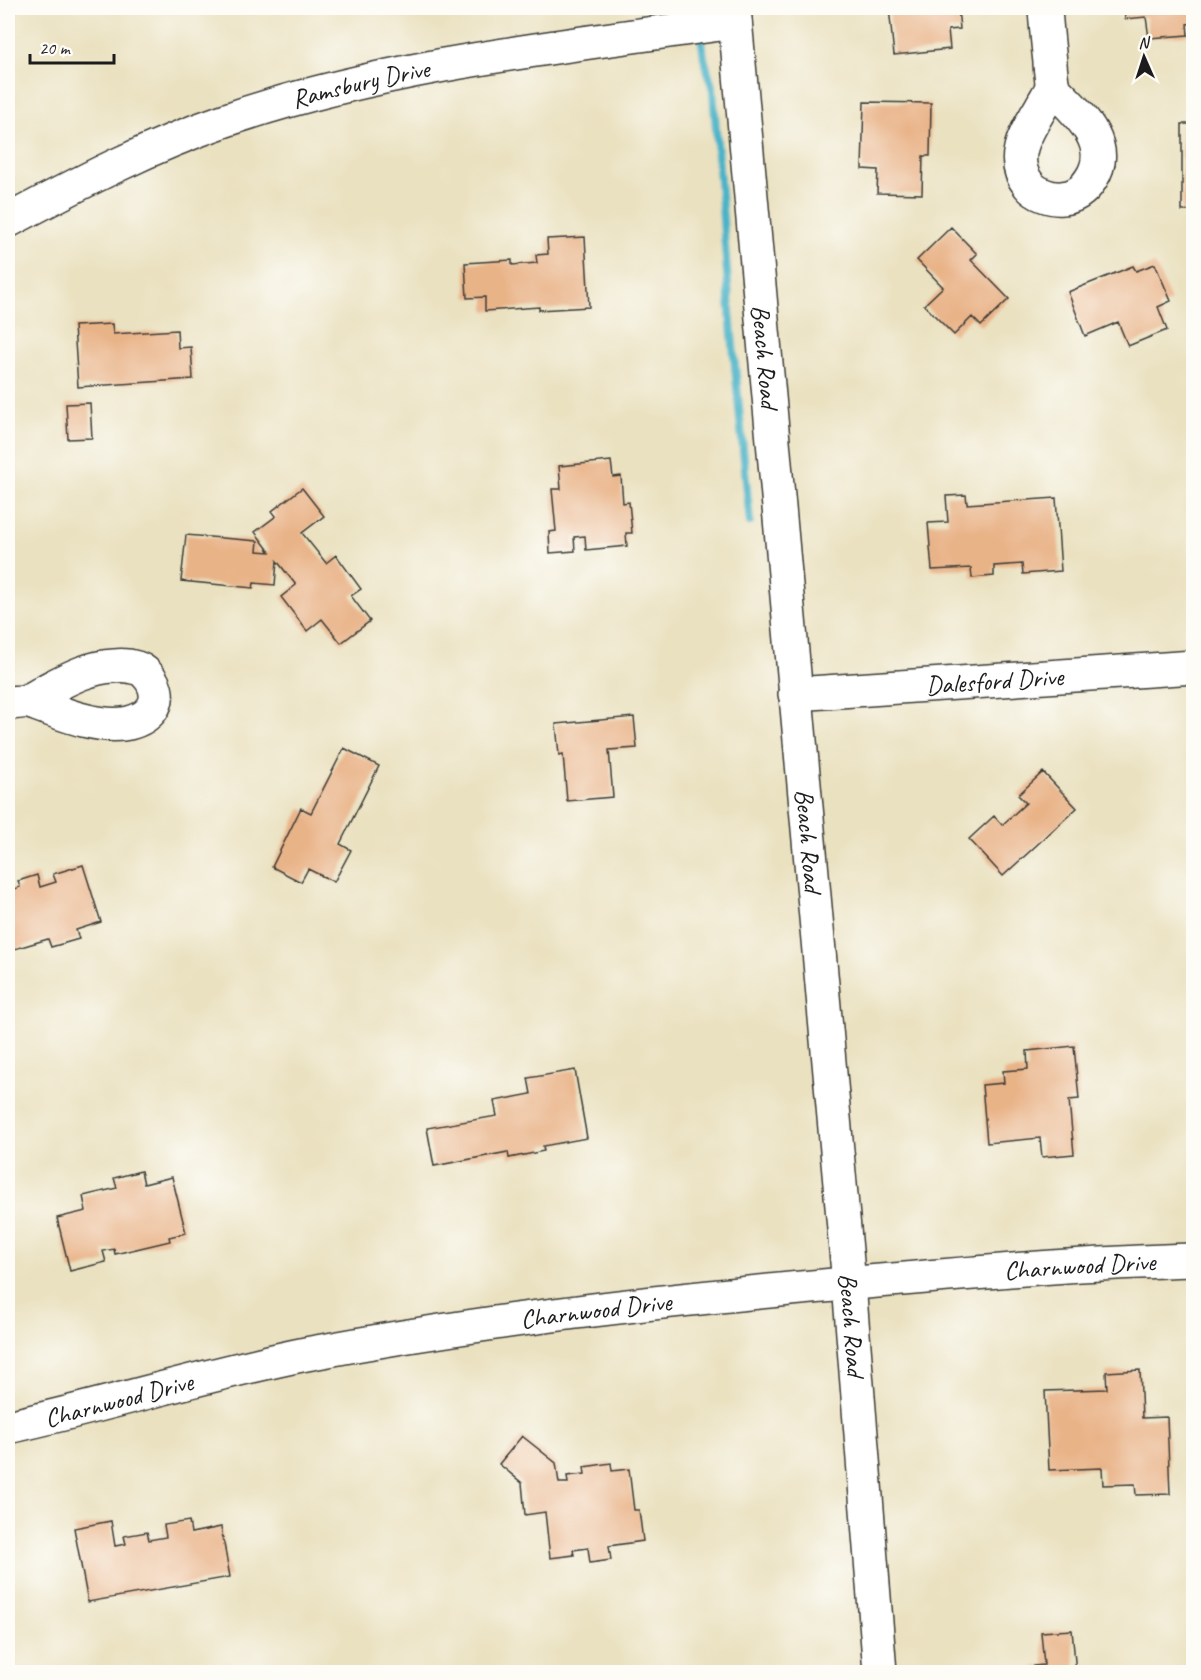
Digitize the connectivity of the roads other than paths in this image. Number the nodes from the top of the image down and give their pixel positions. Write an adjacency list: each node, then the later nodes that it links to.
1 (1045, 8): 3 (street)
2 (735, 15): 4 (street, Ramsbury Drive); 6 (street, Beach Road)
3 (1052, 87)
4 (8, 221)
5 (1194, 667): 6 (street, Dalesford Drive)
6 (795, 694): 8 (street, Beach Road)
7 (1194, 1260): 8 (street, Charnwood Drive)
8 (849, 1284): 9 (street, Charnwood Drive); 10 (street, Beach Road)
9 (8, 1427)
10 (880, 1672)

